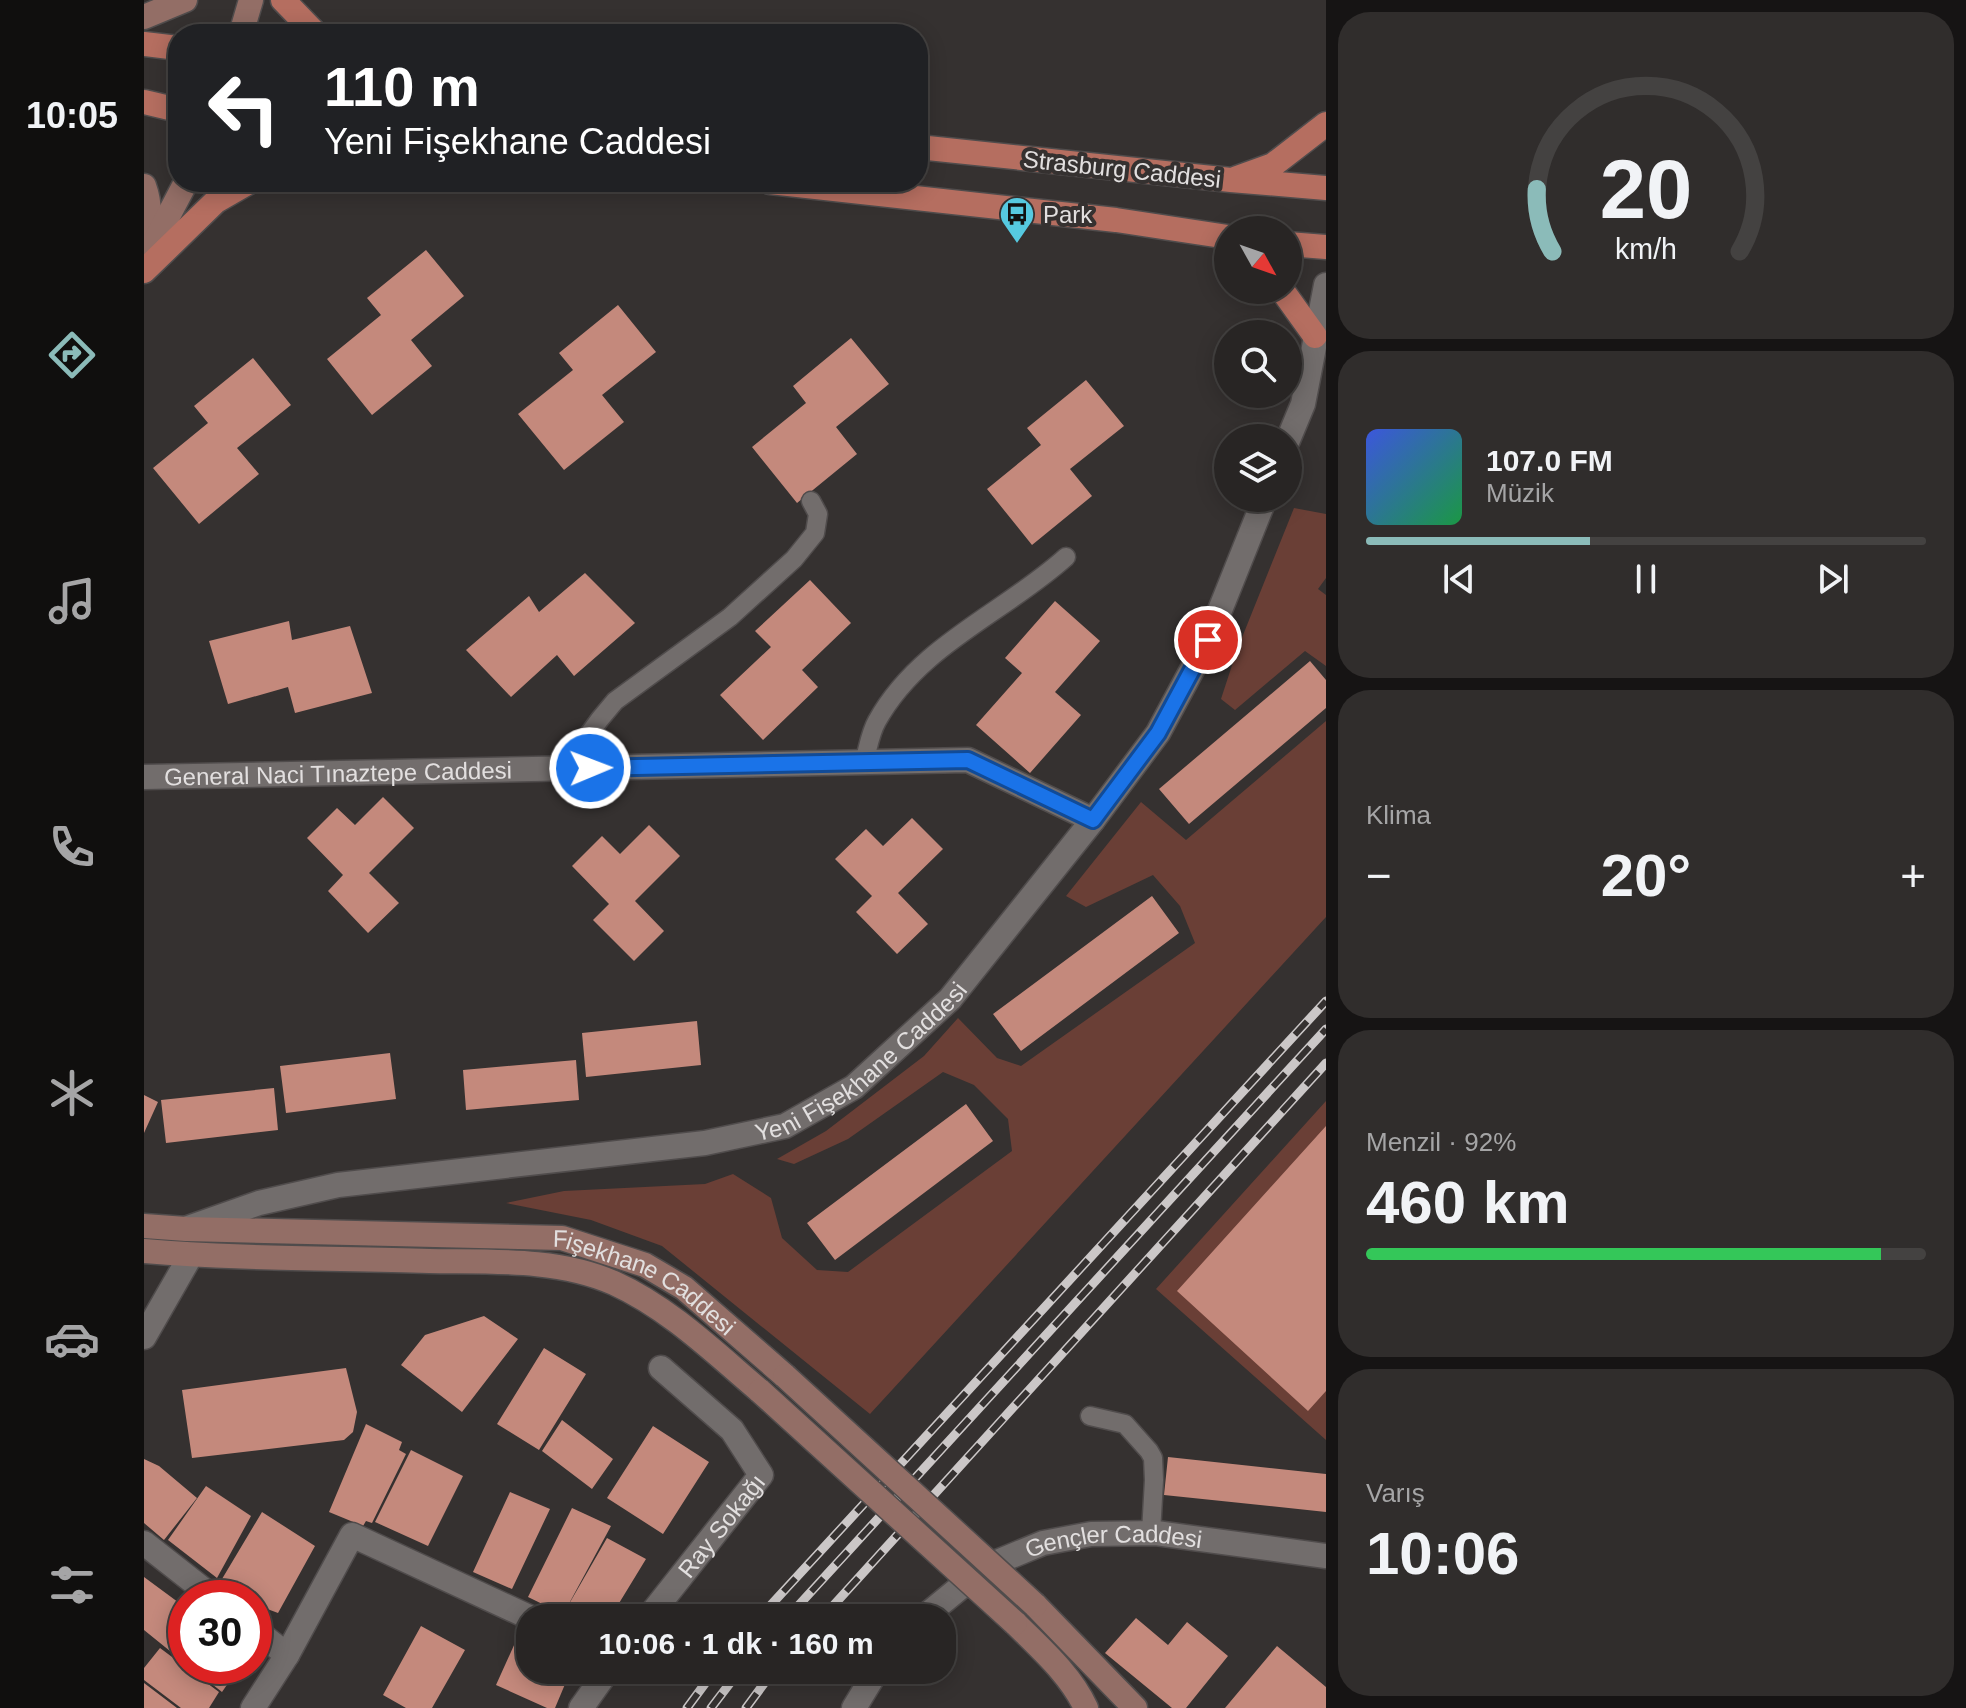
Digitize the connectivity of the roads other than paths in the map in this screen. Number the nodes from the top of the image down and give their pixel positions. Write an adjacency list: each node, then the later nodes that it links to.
1 (185, 0): 4 (main road)
2 (251, 0): 5 (main road)
3 (283, 0): 6 (main road)
4 (144, 17)
5 (244, 24)
6 (306, 24)
7 (144, 44): 8 (main road)
8 (168, 47)
9 (144, 102): 10 (main road)
10 (168, 108)
11 (1326, 124): 13 (main road)
12 (928, 148): 13 (main road, Strasburg Caddesi)
13 (1231, 180): 15 (main road, Strasburg Caddesi)
14 (144, 186): 20 (main road)
15 (1326, 188)
16 (181, 192): 23 (main road)
17 (232, 192): 24 (main road)
18 (861, 192): 19 (main road)
19 (1214, 235)
20 (144, 244)
21 (1302, 245): 22 (main road)
22 (1326, 247)
23 (144, 262)
24 (144, 271)
25 (1326, 285): 27 (street)
26 (1292, 304): 27 (main road)
27 (1315, 336): 29 (street)
28 (1326, 371): 29 (street)
29 (1303, 404): 30 (street)
30 (1295, 424)
31 (811, 501): 35 (lane)
32 (1259, 512): 37 (street, Yeni Fişekhane Caddesi)
33 (1066, 557): 34 (lane)
34 (864, 762): 35 (street, General Naci Tınaztepe Caddesi); 37 (street, General Naci Tınaztepe Caddesi)
35 (590, 768): 36 (street, General Naci Tınaztepe Caddesi)
36 (144, 777)
37 (1093, 820): 39 (street, Yeni Fişekhane Caddesi)
38 (144, 1226): 39 (main road, Fişekhane Caddesi)
39 (186, 1229): 60 (main road, Fişekhane Caddesi, bridge)
40 (144, 1251): 41 (main road, Fişekhane Caddesi)
41 (191, 1255): 42 (street); 59 (main road, Fişekhane Caddesi, bridge)
42 (144, 1337)
43 (661, 1368): 49 (street, Ray Sokağı)
44 (1090, 1416): 45 (lane)
45 (1151, 1533): 47 (street, Gençler Caddesi); 50 (street, Gençler Caddesi)
46 (144, 1543): 48 (street)
47 (1326, 1556)
48 (191, 1580)
49 (659, 1604)
50 (940, 1604)
51 (516, 1611): 53 (street)
52 (272, 1643): 53 (street)
53 (287, 1655): 56 (street)
54 (598, 1684): 57 (street)
55 (869, 1684): 58 (street)
56 (253, 1708)
57 (581, 1708)
58 (854, 1708)
59 (1086, 1708)
60 (1135, 1708)

